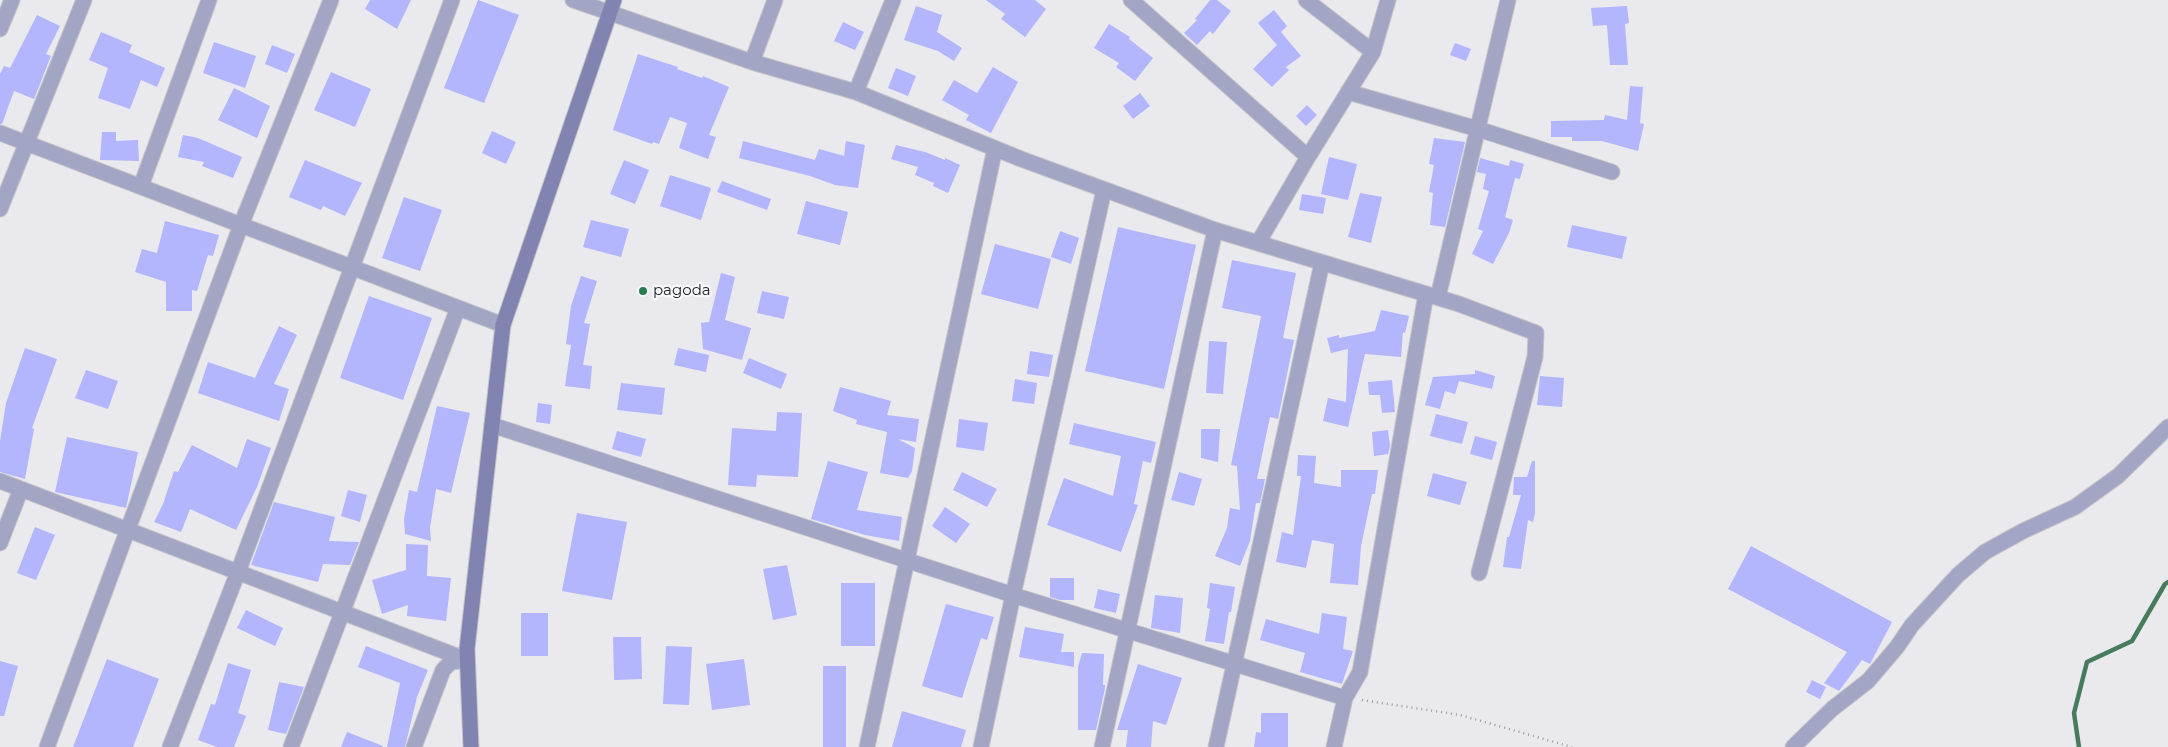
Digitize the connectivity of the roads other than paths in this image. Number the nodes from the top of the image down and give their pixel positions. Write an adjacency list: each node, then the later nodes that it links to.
1 (12, 0): 14 (street)
2 (84, 0): 21 (street)
3 (209, 0): 25 (street)
4 (331, 0): 28 (street)
5 (452, 0): 32 (street)
6 (573, 0): 13 (street)
7 (775, 0): 16 (street)
8 (893, 0): 17 (street)
9 (1130, 0): 23 (street)
10 (1306, 0): 15 (street)
11 (1388, 0): 15 (street)
12 (1508, 0): 19 (street)
13 (611, 6): 16 (street); 35 (main road)
14 (0, 29)
15 (1374, 52): 18 (street)
16 (752, 62): 17 (street)
17 (856, 92): 22 (street)
18 (1348, 92): 19 (street); 23 (street)
19 (1478, 129): 24 (street); 33 (street)
20 (0, 133): 21 (street)
21 (27, 143): 25 (street); 27 (street)
22 (995, 148): 26 (street); 42 (street)
23 (1308, 157): 30 (street)
24 (1612, 172)
25 (141, 186): 28 (street)
26 (1104, 190): 29 (street); 45 (street)
27 (0, 209)
28 (241, 225): 32 (street); 40 (street)
29 (1215, 230): 30 (street); 47 (street)
30 (1258, 243): 31 (street)
31 (1322, 262): 33 (street); 49 (street)
32 (351, 266): 34 (street); 43 (street)
33 (1432, 295): 44 (street); 50 (street)
34 (458, 308): 35 (street); 46 (street)
35 (503, 325): 36 (main road)
36 (492, 425): 42 (street); 48 (main road)
37 (2168, 427): 61 (street)
38 (0, 481): 39 (street)
39 (21, 489): 40 (street); 41 (street)
40 (128, 530): 43 (street); 51 (street)
41 (0, 543)
42 (907, 560): 45 (street); 56 (street)
43 (238, 572): 46 (street); 52 (street)
44 (1479, 573)
45 (1013, 595): 47 (street); 57 (street)
46 (343, 612): 48 (street); 53 (street)
47 (1129, 629): 49 (street); 58 (street)
48 (467, 660): 54 (street); 55 (main road)
49 (1235, 665): 50 (street); 59 (street)
50 (1345, 698): 60 (street)
51 (47, 747)
52 (170, 747)
53 (291, 747)
54 (414, 747)
55 (471, 747)
56 (867, 747)
57 (981, 747)
58 (1102, 747)
59 (1216, 747)
60 (1334, 747)
61 (1793, 747)

